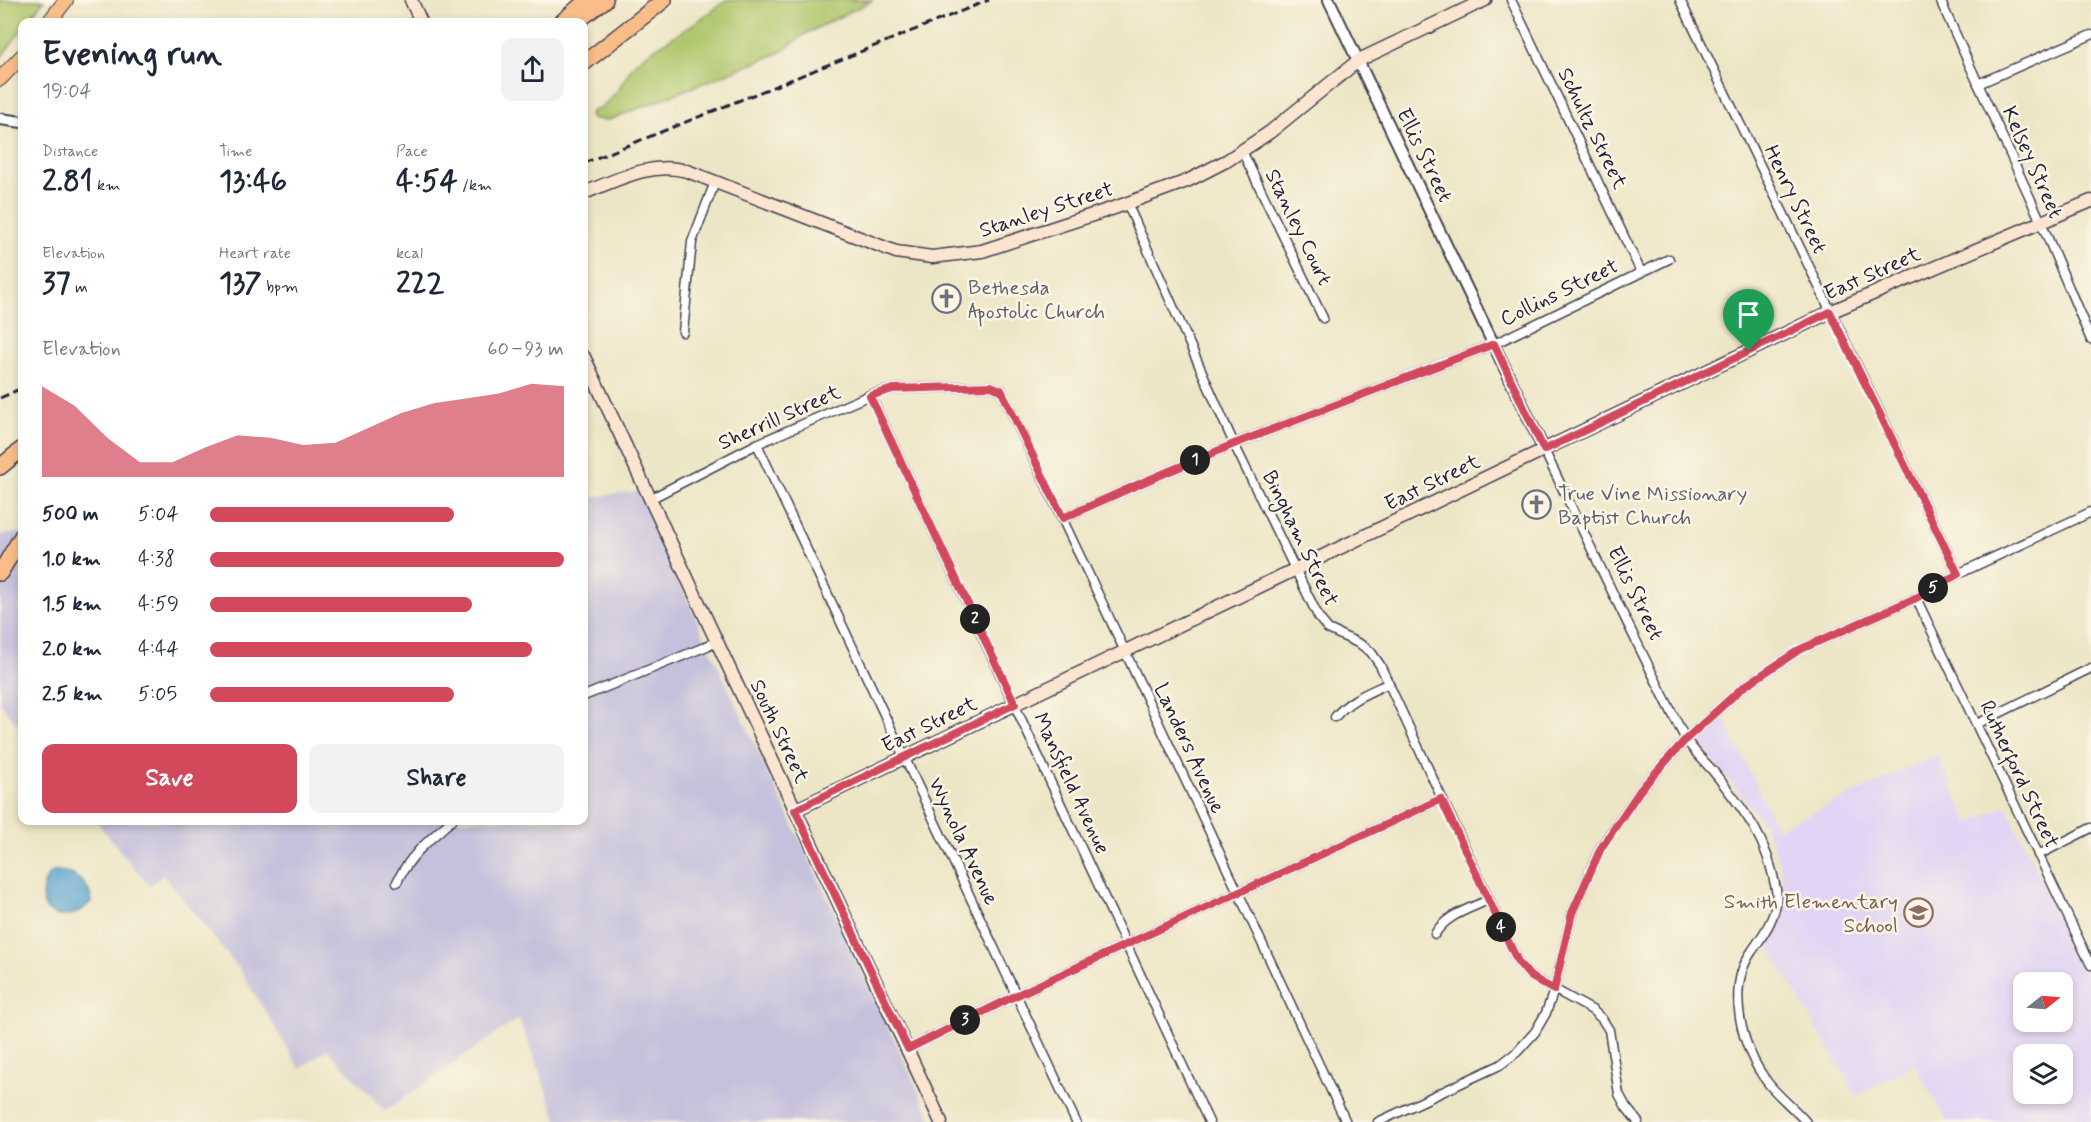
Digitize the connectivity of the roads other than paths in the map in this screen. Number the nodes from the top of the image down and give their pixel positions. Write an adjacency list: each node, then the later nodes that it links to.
1 (66, 0): 11 (main road)
2 (411, 0): 12 (main road)
3 (587, 0): 13 (highway)
4 (605, 0): 14 (highway)
5 (664, 0): 17 (highway)
6 (1329, 0): 18 (street, Ellis Street)
7 (1485, 0): 18 (main road, Stanley Street)
8 (1511, 0): 30 (street, Schultz Street)
9 (1680, 0): 31 (street, Henry Street)
10 (1940, 0): 20 (street, Kelsey Street)
11 (52, 18)
12 (419, 18)
13 (567, 18)
14 (581, 18)
15 (2091, 35): 20 (street)
16 (18, 60): 19 (main road)
17 (588, 60)
18 (1357, 61): 23 (main road, Stanley Street); 35 (street, Ellis Street)
19 (0, 79)
20 (1978, 84): 28 (street, Kelsey Street)
21 (0, 119): 22 (street)
22 (18, 121)
23 (1242, 151): 27 (main road, Stanley Street); 32 (street, Stanley Court)
24 (715, 182): 25 (main road, Stanley Street); 27 (main road, Stanley Street); 33 (street)
25 (588, 191)
26 (2091, 201): 28 (main road, East Street)
27 (1127, 203): 40 (street, Bingham Street)
28 (2041, 222): 31 (main road, East Street); 34 (street, Kelsey Street)
29 (1669, 259): 30 (street, Collins Street)
30 (1641, 272): 35 (street, Collins Street)
31 (1830, 312): 41 (main road, East Street); 50 (street, Henry Street)
32 (1323, 318)
33 (683, 332)
34 (2091, 340)
35 (1494, 344): 40 (street, Collins Street); 41 (street, Ellis Street)
36 (588, 366): 44 (main road, South Street)
37 (1001, 390): 38 (street, Sherrill Street); 46 (street, Landers Avenue)
38 (870, 396): 39 (street, Sherrill Street); 57 (street, Mansfield Avenue)
39 (757, 444): 44 (street, Sherrill Street); 61 (street, Wynola Avenue)
40 (1234, 444): 46 (street, Collins Street); 48 (street, Bingham Street)
41 (1544, 450): 48 (main road, East Street); 60 (street, Ellis Street)
42 (18, 452): 43 (highway)
43 (0, 466)
44 (650, 499): 52 (main road, South Street)
45 (2091, 512): 50 (street)
46 (1063, 518): 53 (street, Landers Avenue)
47 (18, 543): 49 (highway)
48 (1296, 569): 53 (main road, East Street); 55 (street, Bingham Street)
49 (0, 573)
50 (1958, 574): 51 (street)
51 (1916, 598): 59 (street, Rutherford Street); 60 (street)
52 (717, 642): 56 (street); 63 (main road, South Street)
53 (1125, 651): 57 (main road, East Street); 68 (street, Landers Avenue)
54 (2091, 668): 59 (street)
55 (1389, 683): 58 (street); 62 (street, Bingham Street)
56 (588, 694)
57 (1015, 704): 61 (main road, East Street); 71 (street, Mansfield Avenue)
58 (1335, 717)
59 (1977, 724): 66 (street, Rutherford Street)
60 (1686, 739): 73 (street); 82 (street, Ellis Street)
61 (905, 757): 63 (main road, East Street); 74 (street, Wynola Avenue)
62 (1441, 799): 68 (street); 69 (street, Bingham Street)
63 (795, 810): 75 (main road, South Street)
64 (446, 825): 67 (street)
65 (2091, 828): 66 (street)
66 (2038, 855): 72 (street, Rutherford Street)
67 (397, 882)
68 (1237, 893): 71 (street); 79 (street, Landers Avenue)
69 (1488, 900): 70 (street); 73 (street, Bingham Street)
70 (1436, 934)
71 (1127, 944): 74 (street); 78 (street, Mansfield Avenue)
72 (2091, 964)
73 (1554, 990): 80 (street); 81 (street, Bingham Street)
74 (1015, 996): 75 (street); 77 (street, Wynola Avenue)
75 (908, 1049): 76 (main road, South Street)
76 (941, 1122)
77 (1076, 1122)
78 (1209, 1122)
79 (1346, 1122)
80 (1378, 1122)
81 (1638, 1122)
82 (1806, 1122)

